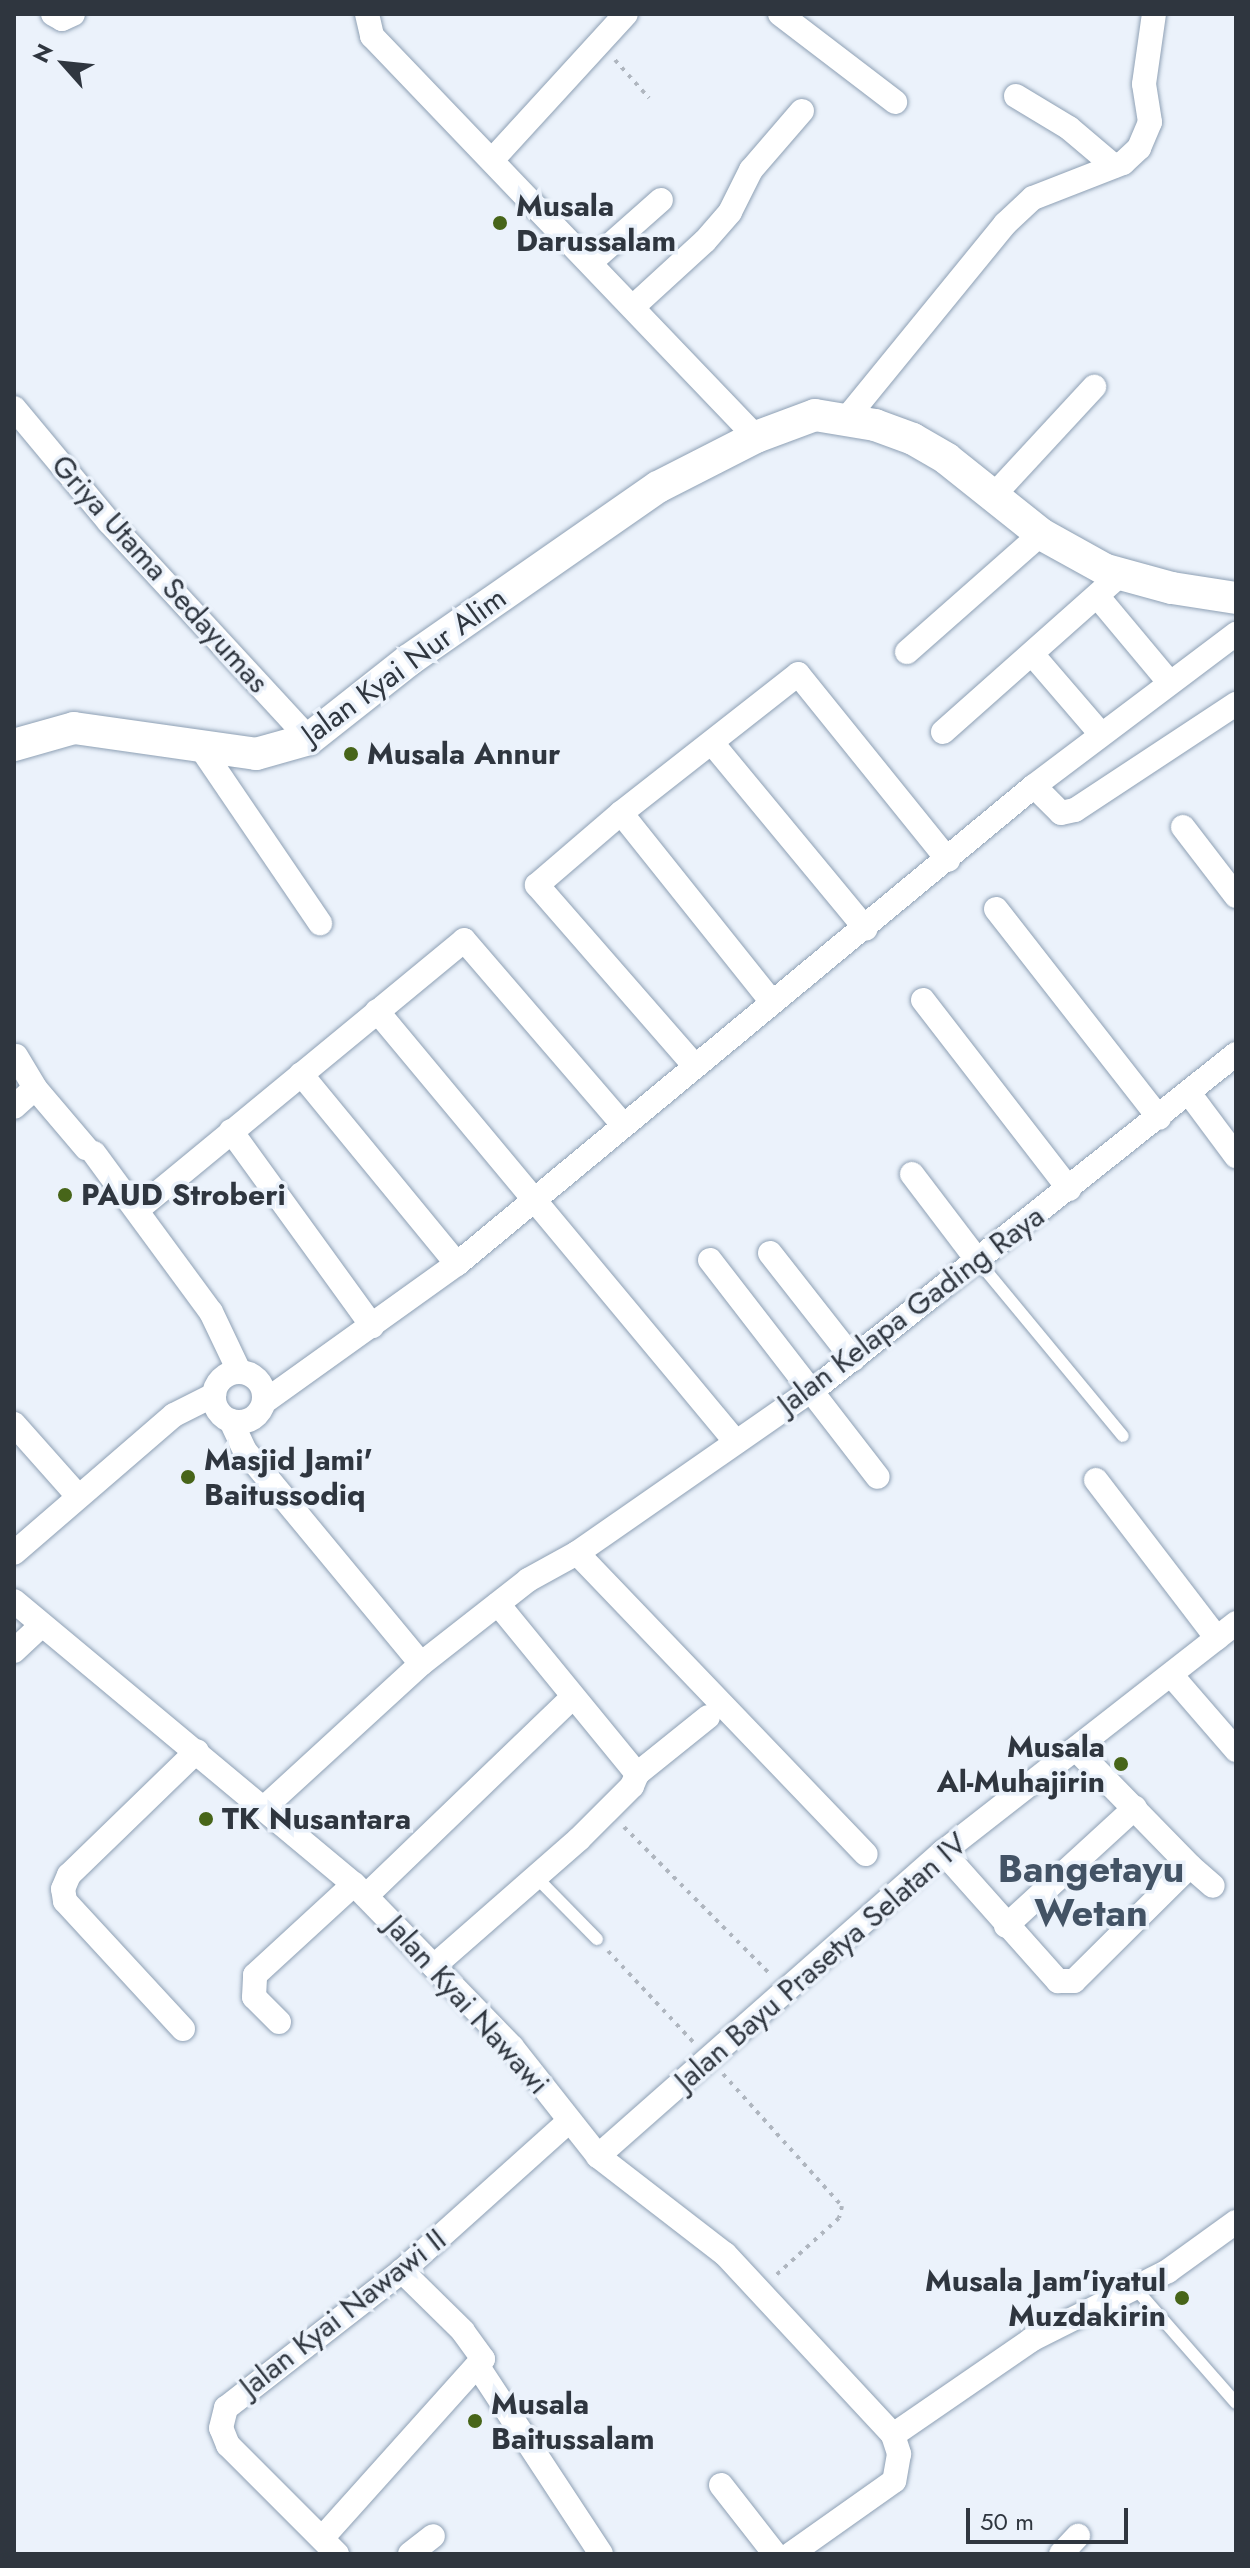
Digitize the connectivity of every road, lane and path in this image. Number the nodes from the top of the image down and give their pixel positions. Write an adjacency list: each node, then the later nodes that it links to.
1 (53, 14): 2 (street)
2 (73, 14)
3 (367, 14): 12 (street)
4 (626, 14): 7 (street)
5 (780, 14): 10 (street)
6 (1154, 14): 13 (street)
7 (600, 43): 9 (path); 12 (street)
8 (1016, 96): 13 (street)
9 (649, 98)
10 (895, 102)
11 (802, 111): 16 (street)
12 (494, 158): 15 (street)
13 (1114, 166): 19 (street)
14 (661, 200): 15 (street)
15 (592, 261): 16 (street)
16 (634, 306): 20 (street)
17 (1094, 387): 21 (street)
18 (14, 408): 33 (street, Griya Utama Sedayumas)
19 (846, 419): 20 (street, Jalan Kyai Nur Alim); 21 (street, Jalan Kyai Nur Alim)
20 (756, 437): 33 (street, Jalan Kyai Nur Alim)
21 (993, 496): 22 (street, Jalan Kyai Nur Alim)
22 (1041, 534): 23 (street, Jalan Kyai Nur Alim); 27 (street)
23 (1121, 574): 24 (street); 25 (street, Jalan Kyai Nur Alim)
24 (1098, 597): 28 (street); 29 (street)
25 (1236, 598)
26 (1236, 634): 37 (street)
27 (907, 652)
28 (1032, 654): 31 (street); 32 (street)
29 (1164, 676)
30 (1236, 704): 37 (street)
31 (1094, 726)
32 (943, 732)
33 (309, 739): 36 (street, Jalan Kyai Nur Alim)
34 (712, 743): 38 (street); 40 (street); 44 (street)
35 (14, 745): 36 (street, Jalan Kyai Nur Alim)
36 (201, 748): 43 (street)
37 (1034, 786): 40 (street)
38 (621, 813): 46 (street); 50 (street)
39 (1183, 827): 41 (street)
40 (948, 860): 44 (street)
41 (1236, 896)
42 (996, 909): 55 (street)
43 (320, 923)
44 (866, 929): 46 (street)
45 (923, 1000): 60 (street)
46 (771, 1001): 50 (street)
47 (377, 1011): 51 (street); 56 (street); 61 (street)
48 (1236, 1055): 53 (street, Jalan Kelapa Gading Raya)
49 (16, 1056): 52 (street)
50 (694, 1065): 56 (street)
51 (301, 1074): 57 (street); 66 (street)
52 (35, 1088): 54 (street); 62 (street)
53 (1189, 1093): 55 (street, Jalan Kelapa Gading Raya); 58 (street)
54 (14, 1107)
55 (1159, 1118): 60 (street, Jalan Kelapa Gading Raya)
56 (623, 1125): 61 (street)
57 (231, 1131): 62 (street); 67 (street)
58 (1236, 1156)
59 (912, 1174): 65 (street)
60 (1069, 1189): 65 (street, Jalan Kelapa Gading Raya)
61 (536, 1198): 66 (street); 76 (street)
62 (137, 1210): 69 (street)
63 (770, 1253): 68 (street)
64 (710, 1260): 70 (street)
65 (978, 1261): 68 (street, Jalan Kelapa Gading Raya); 75 (lane)
66 (457, 1264): 67 (street)
67 (372, 1326): 72 (street)
68 (853, 1359): 70 (street, Jalan Kelapa Gading Raya)
69 (239, 1371): 71 (street); 72 (street)
70 (813, 1389): 76 (street, Jalan Kelapa Gading Raya); 77 (street)
71 (214, 1395): 73 (street); 79 (street)
72 (264, 1402): 73 (street)
73 (231, 1421): 87 (street)
74 (14, 1424): 79 (street)
75 (1123, 1436)
76 (736, 1442): 81 (street, Jalan Kelapa Gading Raya)
77 (878, 1477)
78 (1096, 1480): 85 (street)
79 (78, 1496): 80 (street)
80 (14, 1553)
81 (577, 1553): 83 (street, Jalan Kelapa Gading Raya); 99 (street)
82 (14, 1601): 84 (street, Jalan Kyai Nawawi)
83 (498, 1604): 87 (street, Jalan Kelapa Gading Raya); 89 (street)
84 (42, 1625): 86 (street); 93 (street, Jalan Kyai Nawawi)
85 (1226, 1631): 88 (street, Jalan Bayu Prasetya Selatan IV)
86 (14, 1651)
87 (421, 1664): 95 (street, Jalan Kelapa Gading Raya)
88 (1172, 1676): 91 (street, Jalan Bayu Prasetya Selatan IV); 92 (street)
89 (571, 1699): 94 (street); 103 (street)
90 (708, 1717): 94 (street)
91 (1076, 1749): 96 (street); 98 (street, Jalan Bayu Prasetya Selatan IV)
92 (1236, 1750)
93 (197, 1751): 95 (street, Jalan Kyai Nawawi); 109 (street)
94 (637, 1774): 97 (street)
95 (266, 1806): 103 (street, Jalan Kyai Nawawi)
96 (1135, 1808): 100 (street); 104 (street)
97 (608, 1811): 101 (street); 107 (path)
98 (943, 1852): 104 (street); 107 (street, Jalan Bayu Prasetya Selatan IV)
99 (866, 1854)
100 (1190, 1866): 102 (street); 104 (street)
101 (536, 1877): 105 (lane); 106 (street)
102 (1213, 1886)
103 (360, 1890): 106 (street, Jalan Kyai Nawawi); 108 (street)
104 (1006, 1926)
105 (597, 1939): 110 (path)
106 (434, 1966): 111 (street, Jalan Kyai Nawawi)
107 (787, 1992): 110 (street, Jalan Bayu Prasetya Selatan IV)
108 (279, 2022)
109 (183, 2029)
110 (711, 2061): 112 (street, Jalan Bayu Prasetya Selatan IV); 116 (path)
111 (569, 2121): 112 (street, Jalan Kyai Nawawi); 114 (street, Jalan Kyai Nawawi II)
112 (598, 2156): 116 (street, Jalan Kyai Nawawi)
113 (1236, 2222): 115 (street)
114 (402, 2271): 117 (street); 123 (street, Jalan Kyai Nawawi II)
115 (1135, 2288): 118 (lane); 119 (street)
116 (757, 2292): 119 (street, Jalan Kyai Nawawi)
117 (479, 2368): 123 (street); 125 (street)
118 (1236, 2403)
119 (893, 2435): 127 (street)
120 (721, 2485): 126 (street)
121 (433, 2536): 124 (street)
122 (1078, 2536): 128 (street)
123 (330, 2545)
124 (410, 2554)
125 (601, 2554)
126 (775, 2554)
127 (791, 2554)
128 (1061, 2554)

